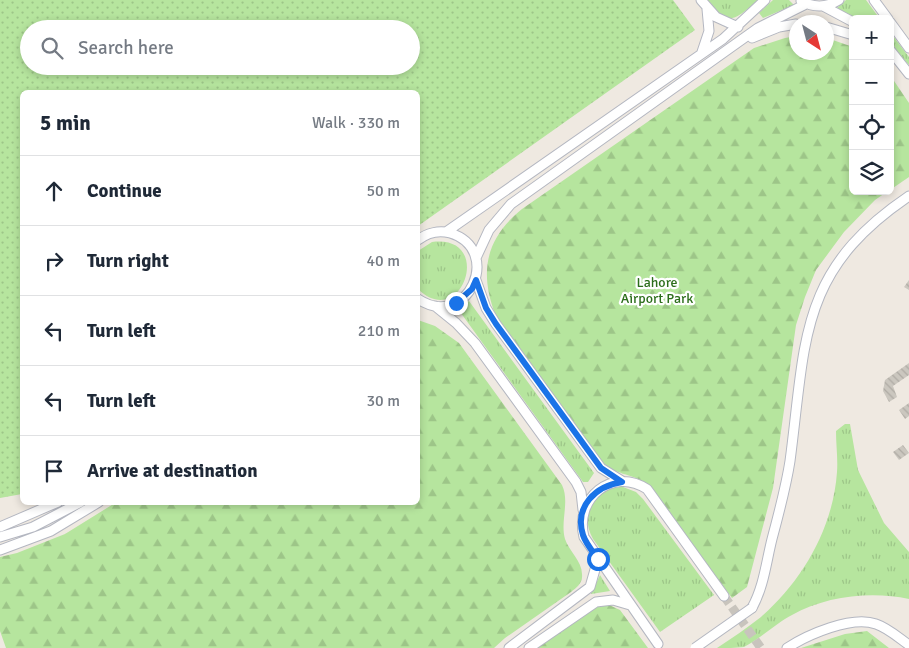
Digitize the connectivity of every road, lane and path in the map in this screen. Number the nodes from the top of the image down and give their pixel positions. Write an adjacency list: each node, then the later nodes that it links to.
1 (701, 0): 7 (street)
2 (765, 0): 11 (street)
3 (839, 0): 6 (street)
4 (874, 0): 8 (street)
5 (803, 2): 6 (street); 16 (street)
6 (823, 6): 9 (street)
7 (707, 9): 11 (street); 17 (street)
8 (885, 15)
9 (849, 20)
10 (789, 25): 16 (street)
11 (738, 27): 17 (street)
12 (894, 27): 15 (street)
13 (834, 29): 14 (street)
14 (849, 34)
15 (909, 48)
16 (730, 49): 25 (street)
17 (701, 53): 23 (street)
18 (894, 56): 19 (street)
19 (909, 74)
20 (909, 188): 22 (street)
21 (909, 196): 22 (street)
22 (894, 206): 44 (street, bridge)
23 (446, 232): 24 (street); 25 (street)
24 (420, 239)
25 (476, 258): 26 (street)
26 (476, 280): 28 (street); 29 (street)
27 (420, 301): 28 (street)
28 (436, 306): 33 (street)
29 (622, 482): 33 (street); 38 (street)
30 (51, 505): 34 (street)
31 (76, 505): 35 (street)
32 (94, 505): 36 (street)
33 (583, 510): 37 (street)
34 (0, 527)
35 (0, 537)
36 (0, 550)
37 (598, 559): 39 (street); 42 (street)
38 (724, 596)
39 (630, 606): 40 (street); 43 (street)
40 (658, 644)
41 (909, 645): 45 (street)
42 (509, 648)
43 (529, 648)
44 (695, 648)
45 (787, 648)

